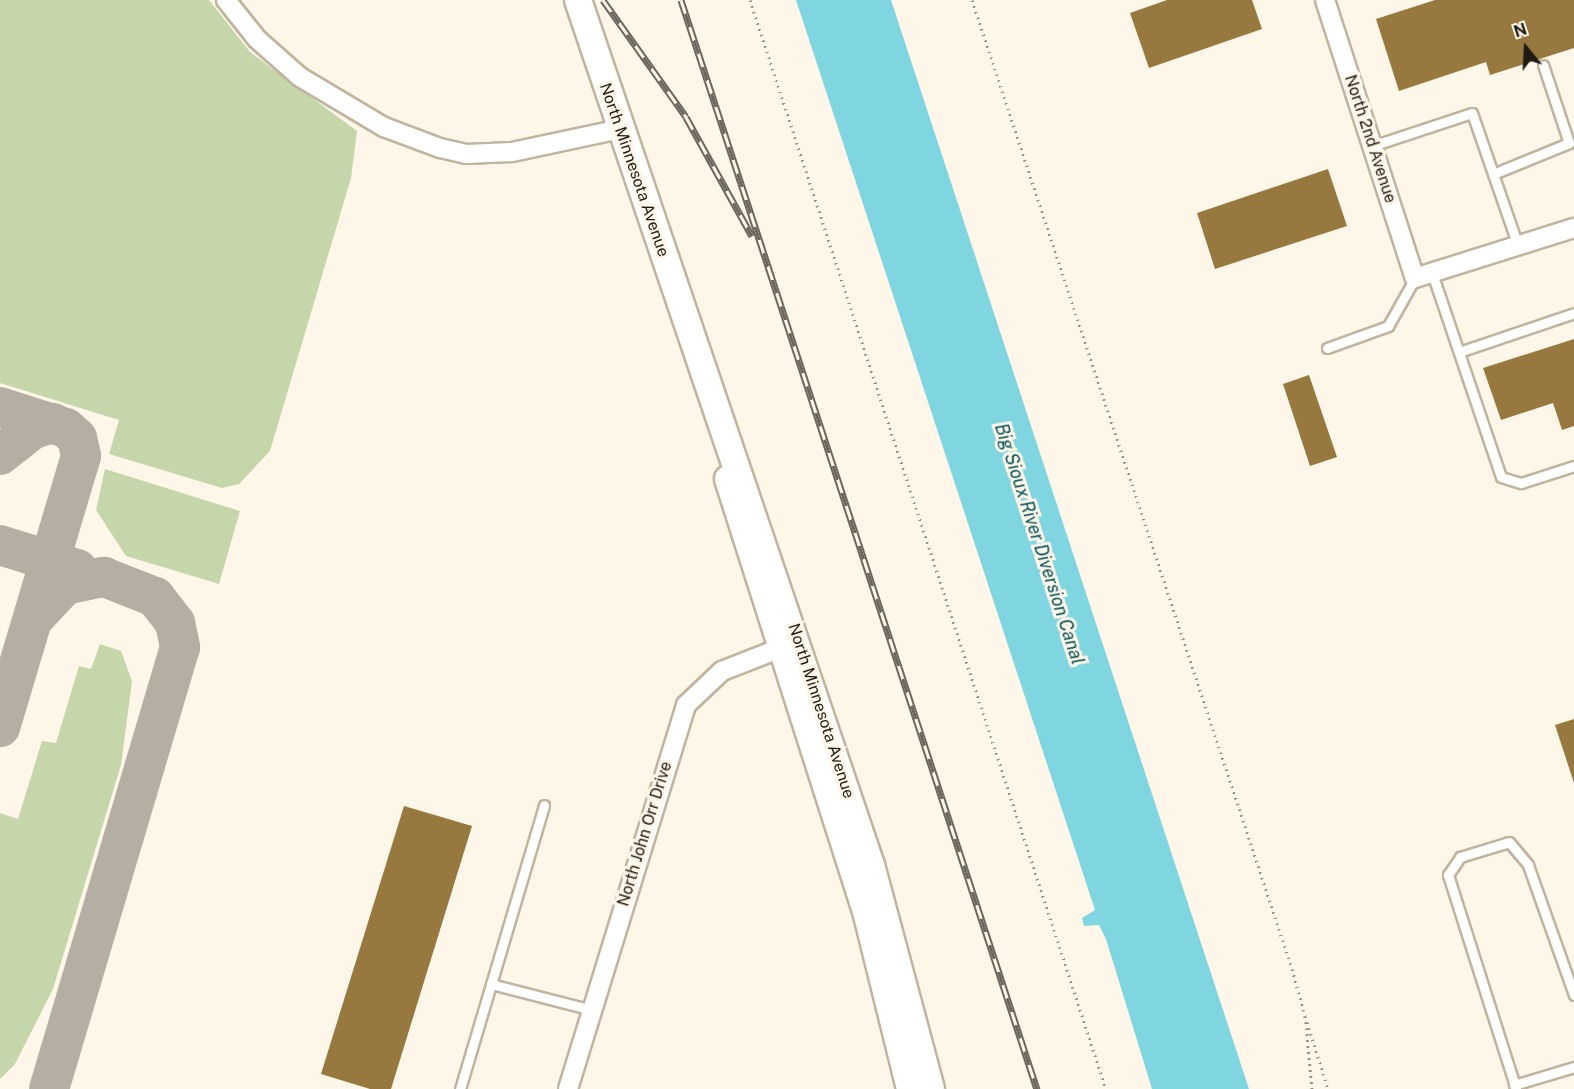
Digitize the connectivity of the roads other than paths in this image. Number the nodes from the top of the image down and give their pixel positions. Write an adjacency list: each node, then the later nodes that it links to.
1 (226, 0): 5 (street)
2 (578, 0): 5 (main road, North Minnesota Avenue)
3 (1325, 0): 7 (street, North 2nd Avenue)
4 (1543, 65): 6 (lane)
5 (620, 129): 17 (main road, North Minnesota Avenue)
6 (1571, 143): 8 (lane)
7 (1372, 146): 8 (lane); 12 (street, North 2nd Avenue)
8 (1493, 174): 10 (lane)
9 (1574, 228): 10 (street)
10 (1518, 246): 11 (street)
11 (1432, 273): 12 (street); 15 (lane)
12 (1415, 278): 14 (lane)
13 (1574, 313): 15 (lane)
14 (1327, 348)
15 (1459, 352): 16 (lane)
16 (1574, 466)
17 (789, 645): 21 (street, North John Orr Drive); 26 (main road, North Minnesota Avenue); 27 (main road, North Minnesota Avenue)
18 (544, 805): 19 (lane)
19 (491, 984): 21 (lane); 24 (lane)
20 (1574, 995): 23 (lane)
21 (592, 1010): 25 (street, North John Orr Drive)
22 (1574, 1067): 23 (lane)
23 (1515, 1087)
24 (460, 1089)
25 (568, 1089)
26 (910, 1089)
27 (931, 1089)

